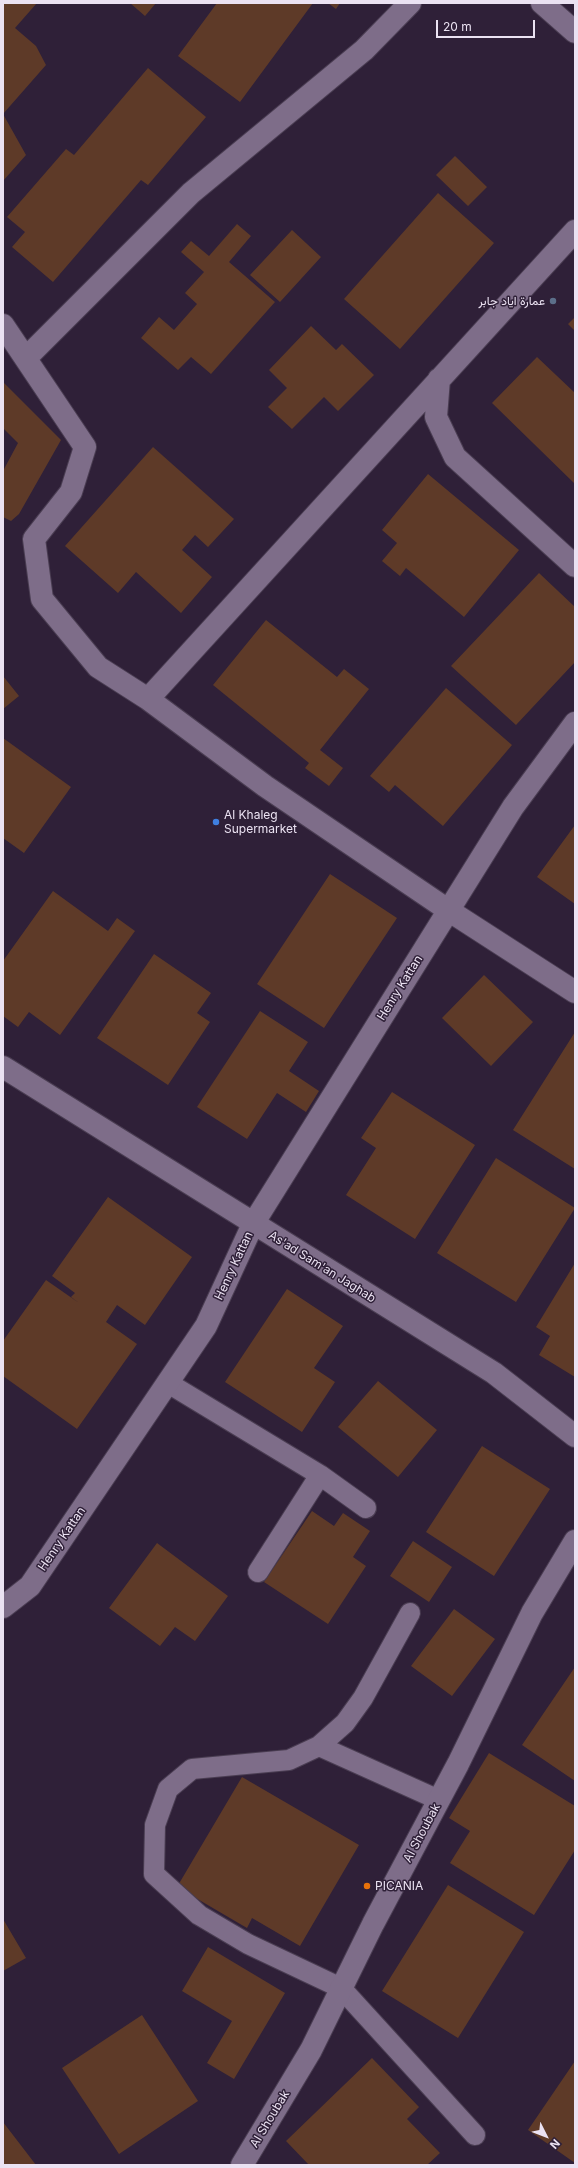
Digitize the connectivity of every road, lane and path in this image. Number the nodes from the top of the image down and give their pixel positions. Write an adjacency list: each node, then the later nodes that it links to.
1 (410, 3): 6 (street)
2 (542, 3): 3 (street)
3 (575, 32)
4 (575, 231): 7 (street)
5 (3, 325): 6 (street)
6 (26, 358): 9 (street)
7 (439, 379): 8 (street); 9 (street)
8 (575, 566)
9 (148, 699): 11 (street)
10 (575, 723): 11 (street, Henry Kattan)
11 (448, 910): 12 (street); 14 (street, Henry Kattan)
12 (575, 992)
13 (3, 1067): 14 (street, As'ad Sam'an Jaghab)
14 (253, 1224): 15 (street, Henry Kattan); 16 (street, As'ad Sam'an Jaghab)
15 (168, 1383): 17 (lane); 21 (street, Henry Kattan)
16 (575, 1436)
17 (320, 1475): 18 (lane); 20 (lane)
18 (366, 1508)
19 (575, 1540): 24 (street, Al Shoubak)
20 (258, 1572)
21 (3, 1607)
22 (410, 1613): 23 (lane)
23 (319, 1746): 24 (lane); 25 (lane)
24 (439, 1800): 25 (street, Al Shoubak)
25 (341, 1988): 26 (lane); 27 (street, Al Shoubak)
26 (475, 2135)
27 (242, 2165)

